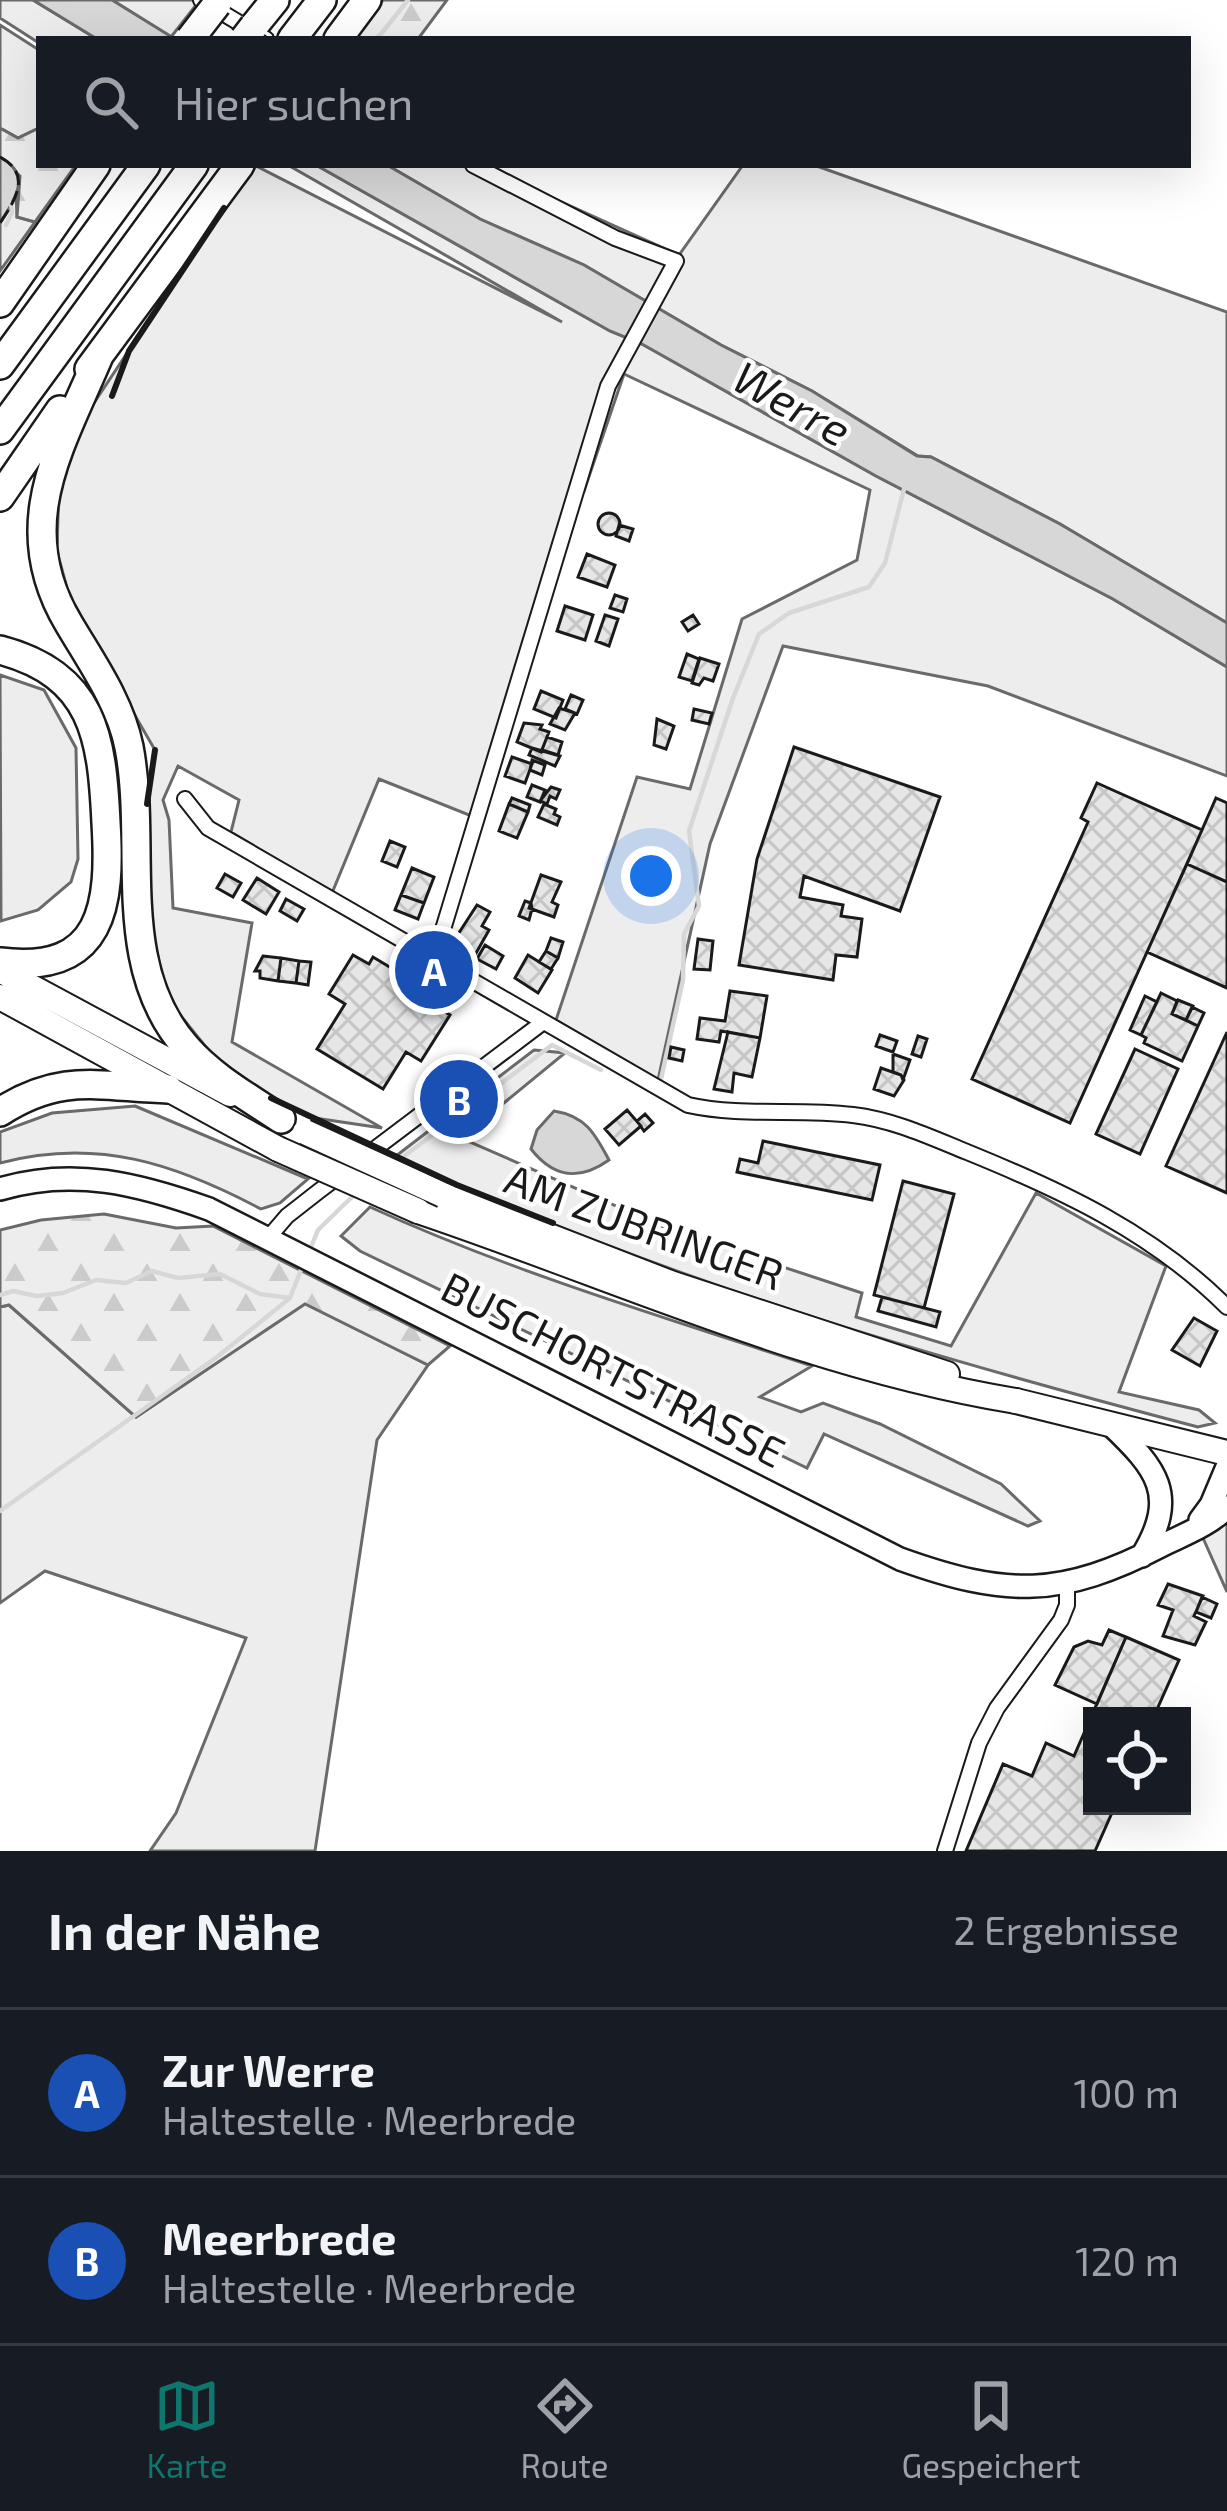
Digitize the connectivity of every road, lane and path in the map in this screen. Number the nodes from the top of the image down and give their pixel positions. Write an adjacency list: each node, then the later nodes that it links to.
1 (275, 0): 5 (highway)
2 (322, 0): 7 (highway)
3 (367, 0): 8 (highway)
4 (213, 1): 5 (street); 6 (highway, bridge)
5 (254, 35)
6 (192, 36)
7 (294, 36)
8 (340, 36)
9 (94, 168): 14 (highway)
10 (144, 168): 18 (highway)
11 (192, 168): 19 (highway)
12 (237, 168): 17 (highway)
13 (479, 168): 23 (street)
14 (35, 251): 15 (highway); 16 (highway)
15 (0, 282)
16 (0, 304)
17 (99, 356): 20 (highway); 29 (highway)
18 (0, 365)
19 (0, 430)
20 (0, 497)
21 (0, 650): 24 (highway)
22 (185, 800): 23 (street)
23 (434, 959): 26 (street)
24 (0, 966): 29 (main road, AM ZUBRINGER)
25 (0, 997): 27 (main road, AM ZUBRINGER)
26 (542, 1023): 31 (street); 32 (street)
27 (168, 1089): 28 (highway); 33 (main road, AM ZUBRINGER, bridge)
28 (0, 1112)
29 (293, 1126): 33 (main road, AM ZUBRINGER, bridge)
30 (0, 1189): 31 (main road, BUSCHORTSTRASSE)
31 (268, 1237): 40 (main road, BUSCHORTSTRASSE)
32 (1227, 1307)
33 (1016, 1401): 34 (main road, AM ZUBRINGER)
34 (1110, 1424): 35 (main road, AM ZUBRINGER); 39 (main road)
35 (1227, 1453)
36 (1227, 1467): 38 (main road)
37 (1227, 1507): 38 (main road, BUSCHORTSTRASSE)
38 (1191, 1531): 39 (main road, BUSCHORTSTRASSE)
39 (1142, 1556): 40 (main road, BUSCHORTSTRASSE)
40 (1067, 1585): 41 (street)
41 (945, 1851)

